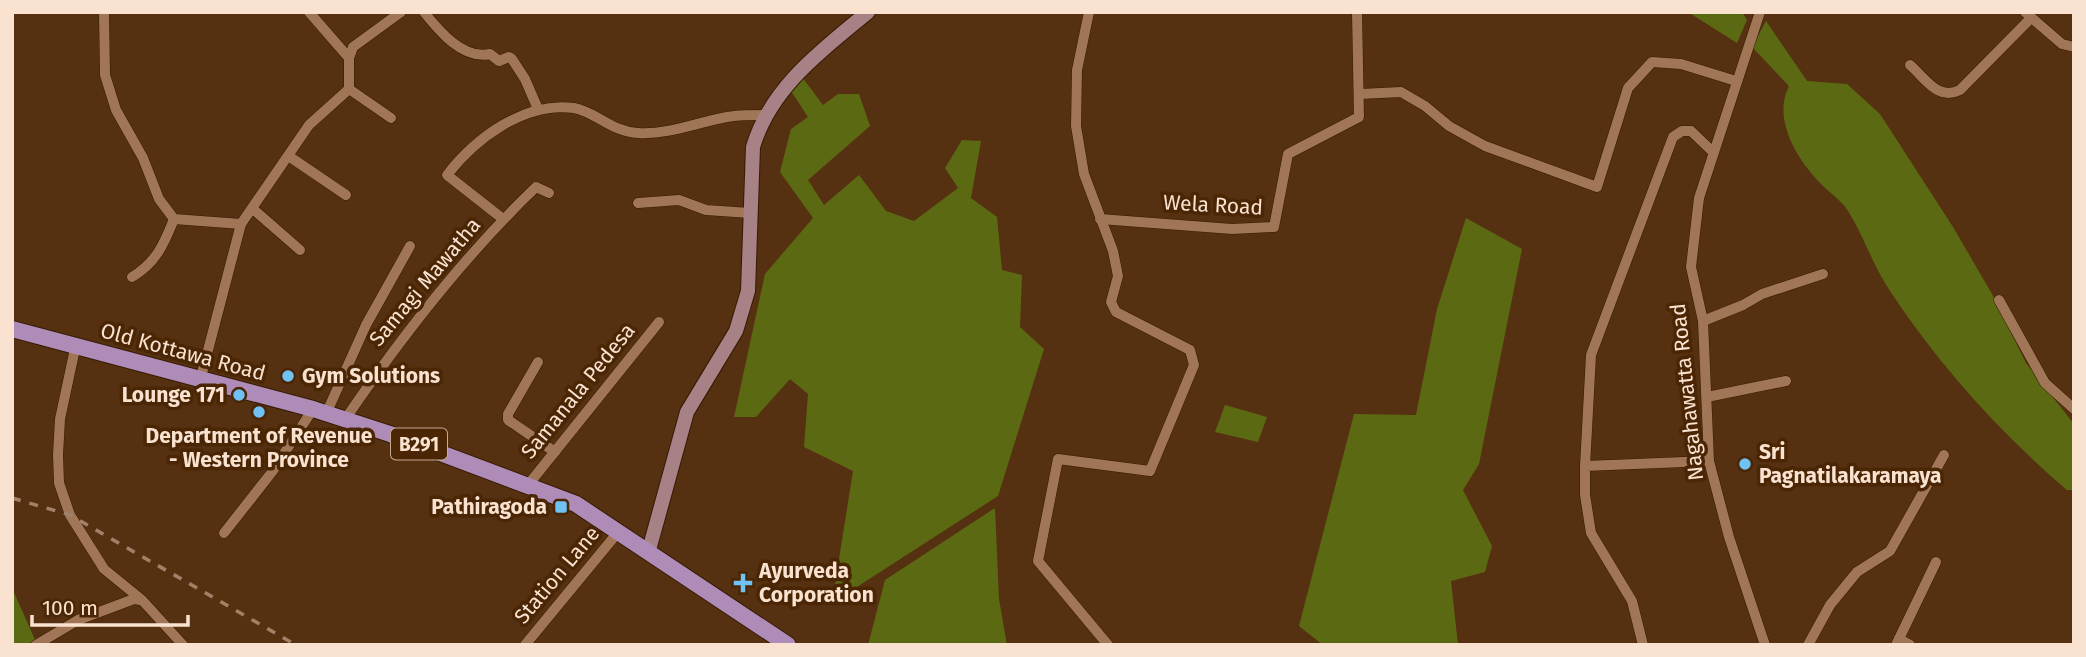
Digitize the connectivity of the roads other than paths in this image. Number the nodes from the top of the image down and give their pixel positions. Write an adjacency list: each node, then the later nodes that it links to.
1 (104, 12): 27 (street)
2 (309, 12): 12 (street)
3 (401, 12): 9 (street)
4 (424, 12): 17 (street)
5 (868, 12): 18 (street)
6 (1089, 12): 29 (street)
7 (1357, 12): 16 (street, Wela Road)
8 (1760, 12): 14 (street, Nagahawatta Road)
9 (384, 16): 12 (street)
10 (2028, 16): 11 (street); 13 (street)
11 (2074, 47)
12 (349, 58): 15 (street)
13 (1910, 65)
14 (1736, 81): 16 (street); 20 (street, Nagahawatta Road)
15 (349, 89): 19 (street); 21 (street)
16 (1360, 94): 29 (street, Wela Road)
17 (538, 109): 18 (street); 28 (street)
18 (766, 115): 26 (street)
19 (391, 118)
20 (1713, 152): 36 (street, Nagahawatta Road); 50 (street)
21 (290, 156): 23 (street); 25 (street)
22 (549, 193): 28 (street, Samagi Mawatha)
23 (346, 195)
24 (638, 203): 26 (street)
25 (253, 209): 30 (street); 32 (street)
26 (750, 213): 54 (street)
27 (174, 219): 30 (street); 34 (street)
28 (503, 219): 46 (street, Samagi Mawatha)
29 (1100, 219): 62 (street)
30 (242, 224): 41 (street)
31 (410, 246): 45 (street)
32 (300, 250)
33 (1824, 274): 36 (street)
34 (132, 277)
35 (1999, 300): 44 (street)
36 (1703, 321): 43 (street, Nagahawatta Road)
37 (659, 322): 47 (street, Samanala Pedesa)
38 (12, 329): 39 (main road, Old Kottawa Road / B291)
39 (76, 344): 41 (main road, Old Kottawa Road / B291); 56 (street)
40 (538, 362): 47 (street)
41 (201, 377): 45 (main road, Old Kottawa Road / B291)
42 (1787, 381): 43 (street)
43 (1707, 397): 49 (street, Nagahawatta Road)
44 (2074, 409)
45 (319, 412): 46 (main road, Old Kottawa Road / B291); 53 (street)
46 (344, 421): 51 (main road, Old Kottawa Road / B291)
47 (555, 452): 51 (street, Samanala Pedesa)
48 (1944, 455): 65 (street)
49 (1709, 461): 50 (street); 64 (street, Nagahawatta Road)
50 (1585, 466): 63 (street)
51 (528, 485): 52 (main road, Old Kottawa Road / B291)
52 (620, 531): 54 (main road, Old Kottawa Road / B291); 61 (street, Station Lane)
53 (224, 533)
54 (649, 550): 58 (main road, Old Kottawa Road / B291)
55 (1936, 562): 57 (street)
56 (142, 600): 59 (street); 60 (street)
57 (1898, 642): 66 (street)
58 (780, 643)
59 (36, 645)
60 (183, 645)
61 (525, 645)
62 (1108, 645)
63 (1643, 645)
64 (1765, 645)
65 (1808, 645)
66 (1910, 645)

